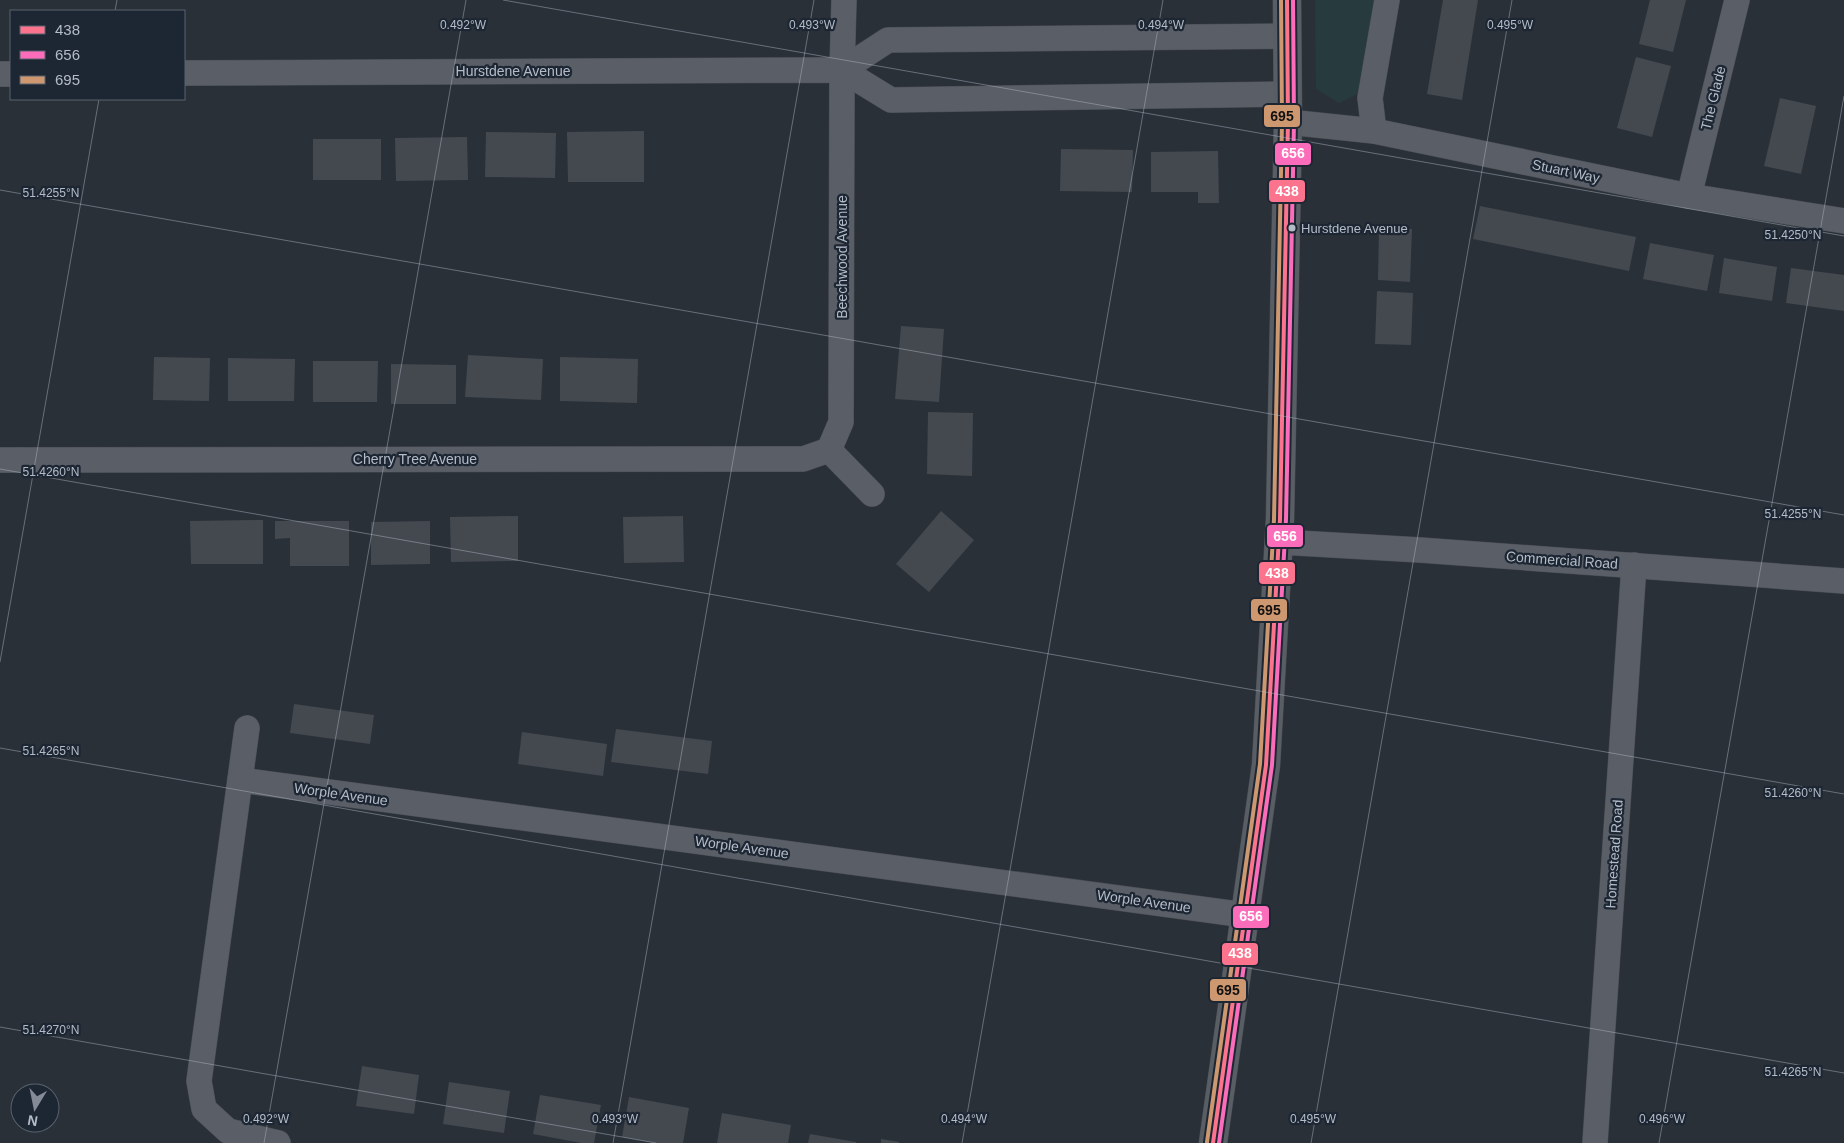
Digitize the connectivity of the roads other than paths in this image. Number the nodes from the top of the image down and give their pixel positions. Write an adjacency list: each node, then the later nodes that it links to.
1 (844, 0): 6 (street, Beechwood Avenue)
2 (1287, 0): 5 (street)
3 (1387, 0): 10 (street)
4 (1737, 0): 11 (street, The Glade)
5 (1288, 36): 6 (street); 8 (street)
6 (842, 70): 7 (street, Hurstdene Avenue); 8 (street); 13 (street, Beechwood Avenue)
7 (185, 73)
8 (1287, 94): 9 (street)
9 (1288, 122): 10 (street, Stuart Way); 16 (street)
10 (1374, 131): 11 (street, Stuart Way)
11 (1689, 196): 12 (street, Stuart Way)
12 (1844, 221)
13 (828, 450): 14 (street, Cherry Tree Avenue); 15 (street)
14 (0, 460)
15 (872, 494)
16 (1280, 542): 17 (street, Commercial Road); 21 (street)
17 (1634, 566): 18 (street, Commercial Road); 24 (street, Homestead Road)
18 (1844, 581)
19 (247, 728): 20 (street)
20 (240, 780): 21 (street, Worple Avenue); 22 (street)
21 (1245, 915): 23 (street)
22 (278, 1143)
23 (1213, 1143)
24 (1595, 1143)

